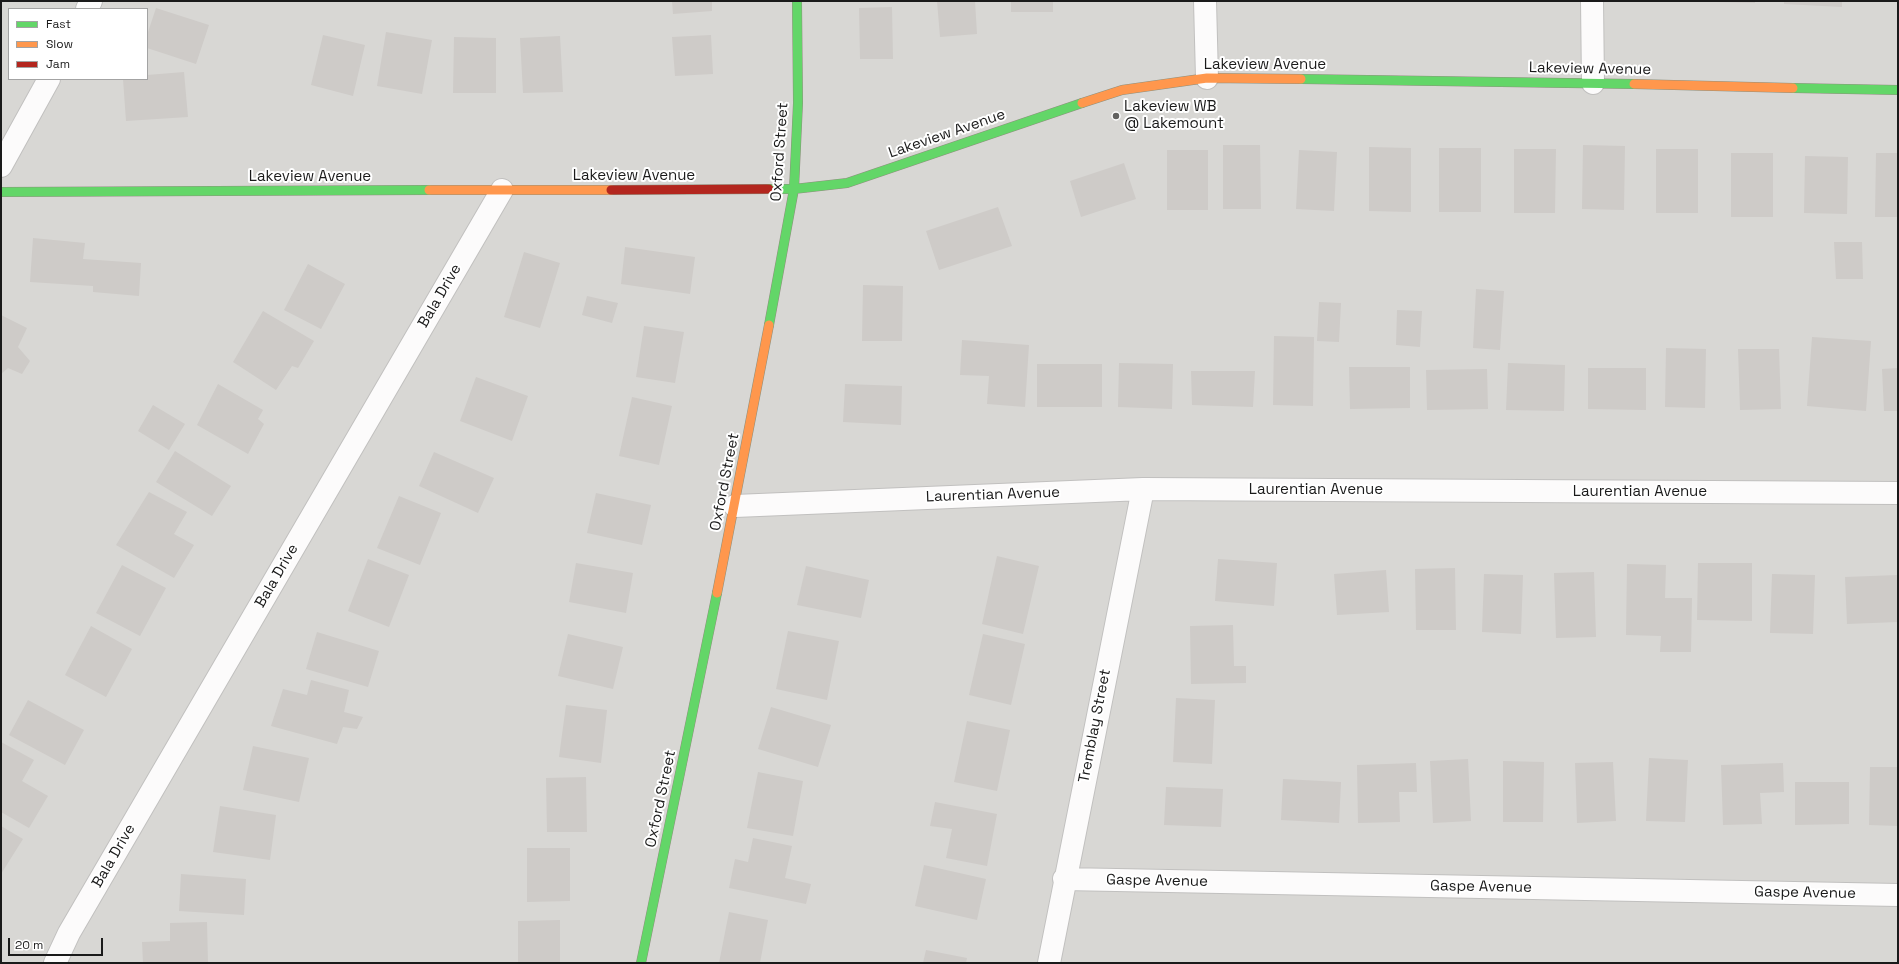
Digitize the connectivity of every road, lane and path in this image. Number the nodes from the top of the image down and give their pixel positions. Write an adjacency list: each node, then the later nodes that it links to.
1 (797, 1): 9 (street, Oxford Street)
2 (1205, 1): 4 (street)
3 (1592, 1): 6 (street)
4 (1206, 78): 6 (street, Lakeview Avenue); 9 (street, Lakeview Avenue)
5 (47, 80): 8 (street)
6 (1593, 83): 7 (street, Lakeview Avenue)
7 (1898, 90)
8 (1, 166)
9 (794, 188): 10 (street, Lakeview Avenue); 14 (street, Oxford Street)
10 (502, 190): 11 (street, Lakeview Avenue); 17 (street, Bala Drive)
11 (1, 192)
12 (1143, 489): 13 (street, Laurentian Avenue); 14 (street, Laurentian Avenue); 15 (street, Tremblay Street)
13 (1898, 493)
14 (735, 506): 18 (street, Oxford Street)
15 (1064, 879): 16 (street, Gaspe Avenue); 19 (street, Tremblay Street)
16 (1898, 895)
17 (55, 963)
18 (641, 963)
19 (1049, 963)

